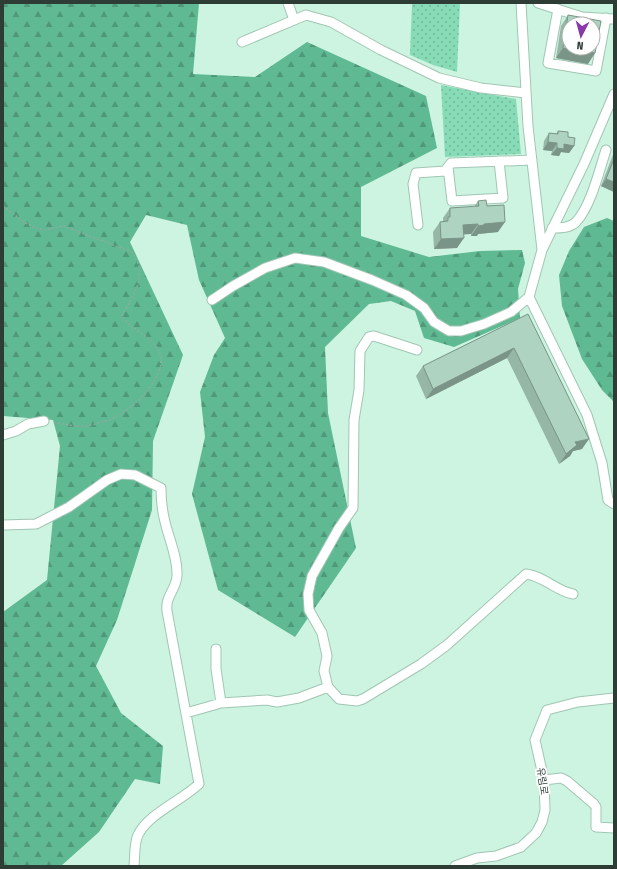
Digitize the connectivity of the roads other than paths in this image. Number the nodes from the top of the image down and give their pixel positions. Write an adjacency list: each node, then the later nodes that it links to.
1 (288, 3): 6 (street)
2 (521, 3): 8 (street)
3 (538, 3): 4 (street)
4 (558, 9): 5 (street); 5 (street)
5 (610, 19)
6 (294, 20): 7 (street); 8 (street)
7 (242, 42)
8 (526, 93): 11 (street)
9 (613, 100): 15 (street)
10 (606, 150): 15 (street)
11 (532, 160): 12 (street); 16 (street)
12 (499, 161): 13 (street); 13 (street)
13 (448, 167): 14 (street)
14 (418, 225)
15 (552, 228): 16 (street)
16 (542, 250): 17 (street)
17 (529, 297): 18 (street); 22 (street)
18 (212, 300)
19 (417, 350): 26 (street)
20 (44, 421): 21 (street)
21 (3, 435)
22 (614, 504)
23 (3, 525): 29 (street)
24 (573, 594): 26 (street)
25 (216, 649): 28 (street)
26 (328, 687): 28 (street)
27 (614, 698): 30 (street, 유림로)
28 (221, 703): 29 (street)
29 (186, 714): 32 (street)
30 (544, 780): 31 (street); 33 (street, 유림로)
31 (614, 828)
32 (134, 866)
33 (455, 866)

